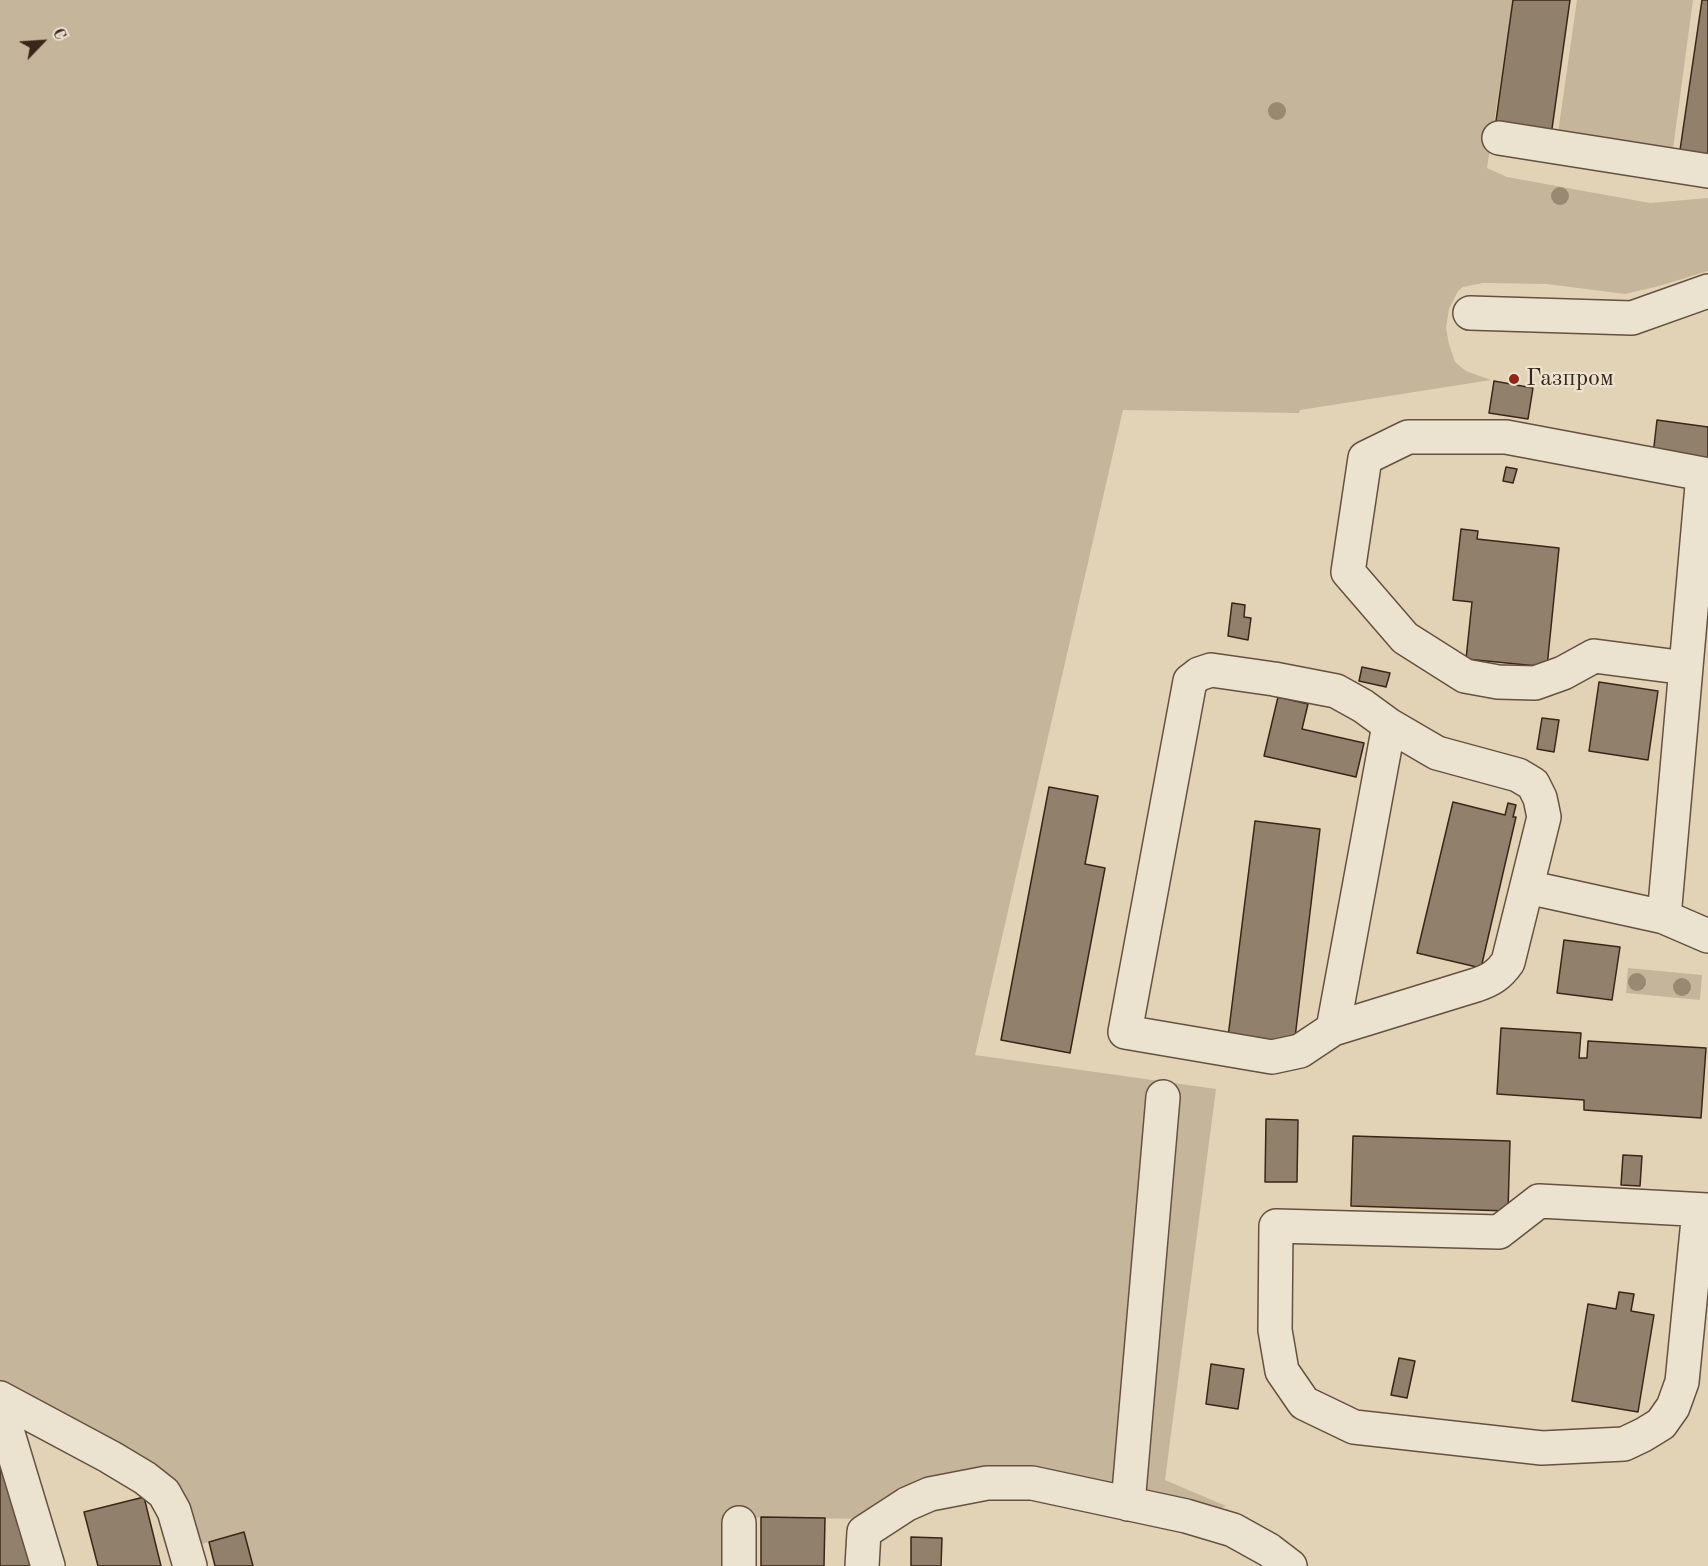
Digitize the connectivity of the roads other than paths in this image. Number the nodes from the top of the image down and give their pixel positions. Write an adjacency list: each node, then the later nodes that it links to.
1 (1499, 138): 2 (lane)
2 (1708, 171)
3 (1708, 291): 4 (lane)
4 (1470, 313)
5 (1686, 668): 5 (lane); 8 (lane)
6 (1389, 725): 7 (lane); 10 (lane); 10 (lane)
7 (1527, 887): 8 (lane); 10 (lane)
8 (1664, 917): 9 (lane)
9 (1708, 936)
10 (1333, 1029)
11 (1163, 1096): 15 (lane)
12 (1703, 1210): 12 (lane)
13 (0, 1398): 18 (lane)
14 (0, 1407): 17 (lane)
15 (1128, 1504): 20 (lane); 21 (lane)
16 (739, 1523): 19 (lane)
17 (48, 1566)
18 (190, 1566)
19 (739, 1566)
20 (862, 1566)
21 (1290, 1566)

